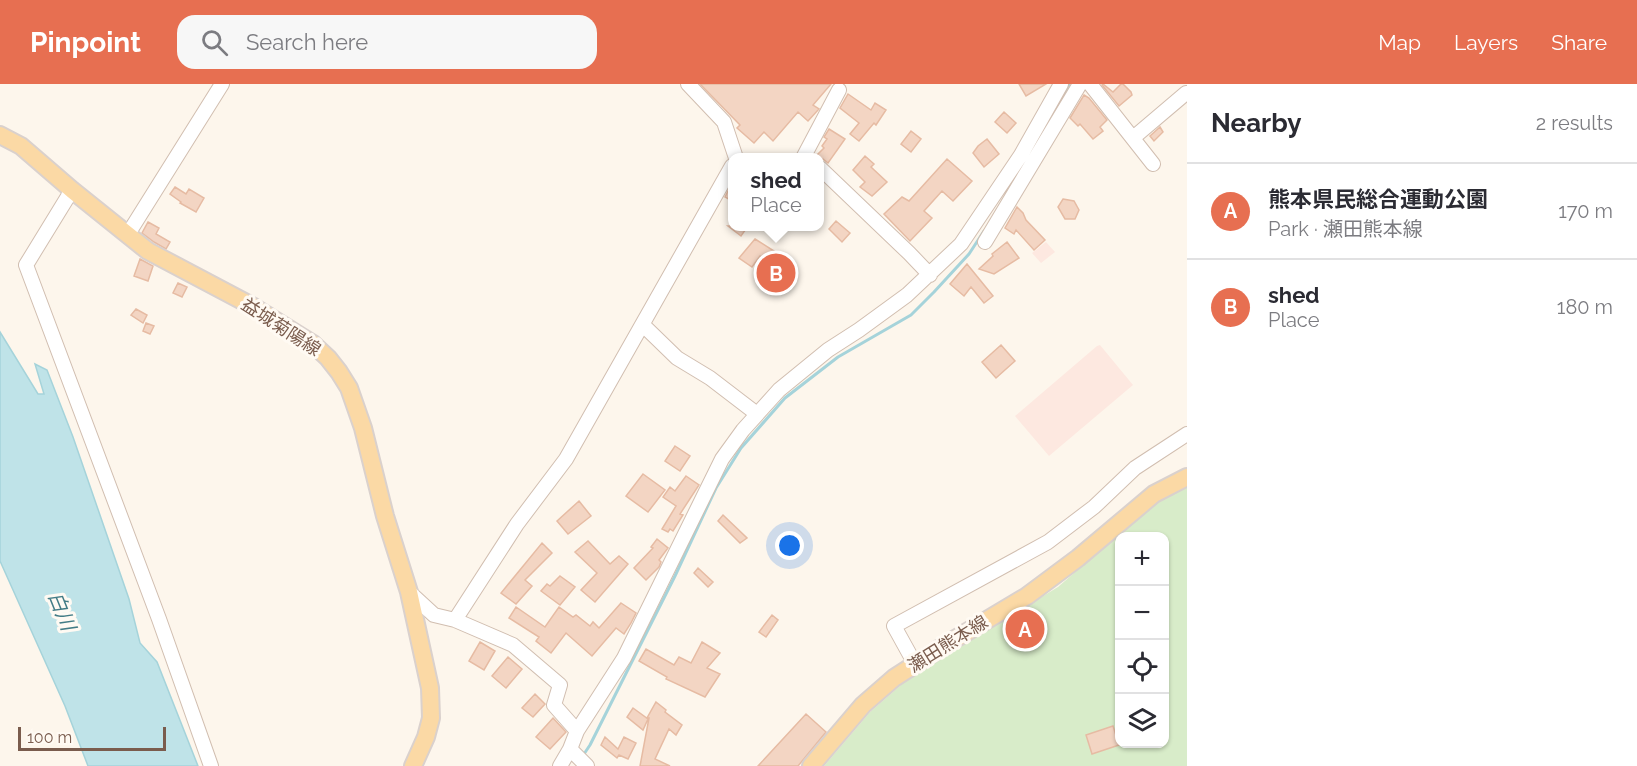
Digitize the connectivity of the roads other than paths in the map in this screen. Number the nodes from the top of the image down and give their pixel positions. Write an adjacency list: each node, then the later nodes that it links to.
1 (222, 84): 16 (street)
2 (688, 84): 10 (street)
3 (1061, 84): 18 (street)
4 (1080, 84): 17 (street)
5 (1090, 84): 9 (street)
6 (839, 86): 11 (street)
7 (1186, 93): 9 (street)
8 (0, 135): 15 (main road, 益城菊陽線)
9 (1133, 138): 12 (street)
10 (734, 153)
11 (808, 153)
12 (1153, 164)
13 (728, 173): 19 (street)
14 (824, 173): 18 (street)
15 (72, 190): 16 (main road, 益城菊陽線); 28 (street)
16 (128, 234): 23 (main road, 益城菊陽線)
17 (985, 242)
18 (930, 275): 20 (street)
19 (643, 325): 20 (street); 24 (street)
20 (758, 414): 26 (street)
21 (1187, 434): 25 (street)
22 (1187, 477): 25 (main road, 瀬田熊本線)
23 (409, 592): 24 (street); 29 (main road, 益城菊陽線)
24 (455, 620): 26 (street)
25 (915, 664): 32 (main road, 瀬田熊本線)
26 (577, 731): 27 (street)
27 (570, 749): 30 (street); 31 (street)
28 (211, 766)
29 (413, 766)
30 (560, 766)
31 (587, 766)
32 (811, 766)

